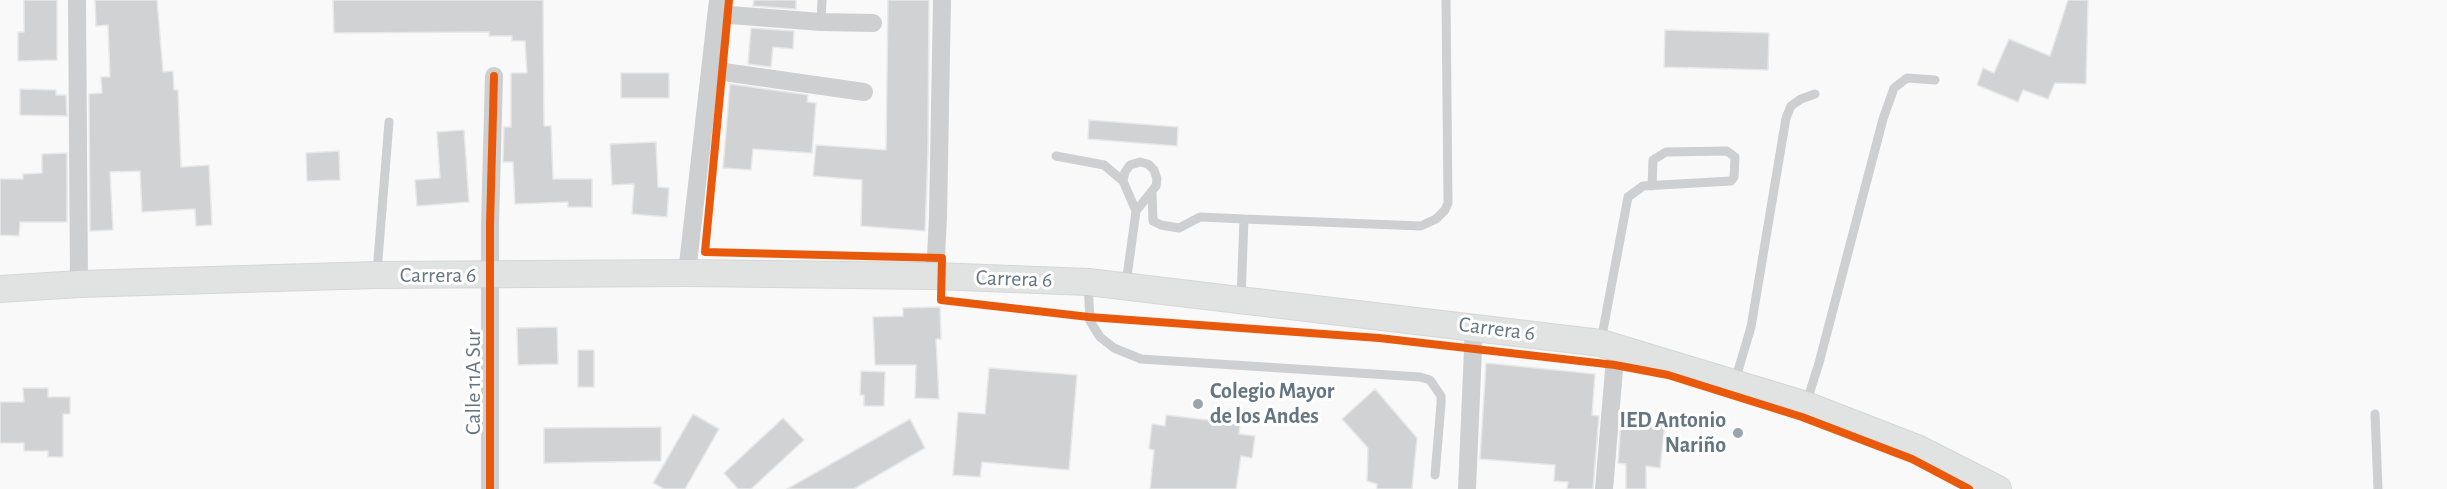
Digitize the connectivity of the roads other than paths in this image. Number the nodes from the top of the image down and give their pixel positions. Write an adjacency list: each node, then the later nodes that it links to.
1 (77, 0): 25 (street)
2 (822, 0): 6 (lane)
3 (942, 0): 23 (street)
4 (1446, 0): 19 (lane)
5 (717, 7): 6 (street); 8 (street)
6 (821, 22): 7 (street)
7 (873, 23)
8 (710, 70): 11 (street); 20 (street)
9 (494, 76): 22 (street, Calle 11A Sur)
10 (1935, 80): 32 (lane)
11 (864, 92)
12 (1815, 94): 31 (lane)
13 (389, 122): 21 (lane)
14 (1056, 156): 15 (lane)
15 (1123, 181): 17 (lane); 18 (lane)
16 (1652, 186): 16 (lane); 30 (lane)
17 (1152, 193): 18 (lane); 19 (lane)
18 (1136, 211): 26 (lane)
19 (1244, 219): 28 (lane)
20 (687, 273): 22 (main road, Carrera 6); 23 (main road, Carrera 6)
21 (376, 275): 22 (main road, Carrera 6); 25 (main road, Carrera 6)
22 (492, 275): 35 (street, Calle 11A Sur)
23 (935, 276): 24 (main road, Carrera 6)
24 (1088, 282): 26 (main road, Carrera 6); 34 (lane)
25 (80, 284): 27 (main road, Carrera 6)
26 (1126, 286): 28 (main road, Carrera 6)
27 (0, 289)
28 (1241, 299): 29 (main road, Carrera 6)
29 (1474, 326): 30 (main road, Carrera 6); 36 (street)
30 (1608, 344): 31 (main road, Carrera 6); 37 (street)
31 (1735, 383): 32 (main road, Carrera 6)
32 (1806, 405): 38 (main road, Carrera 6)
33 (2375, 414): 39 (lane)
34 (1435, 475)
35 (490, 489)
36 (1467, 489)
37 (1604, 489)
38 (1998, 489)
39 (2378, 489)

